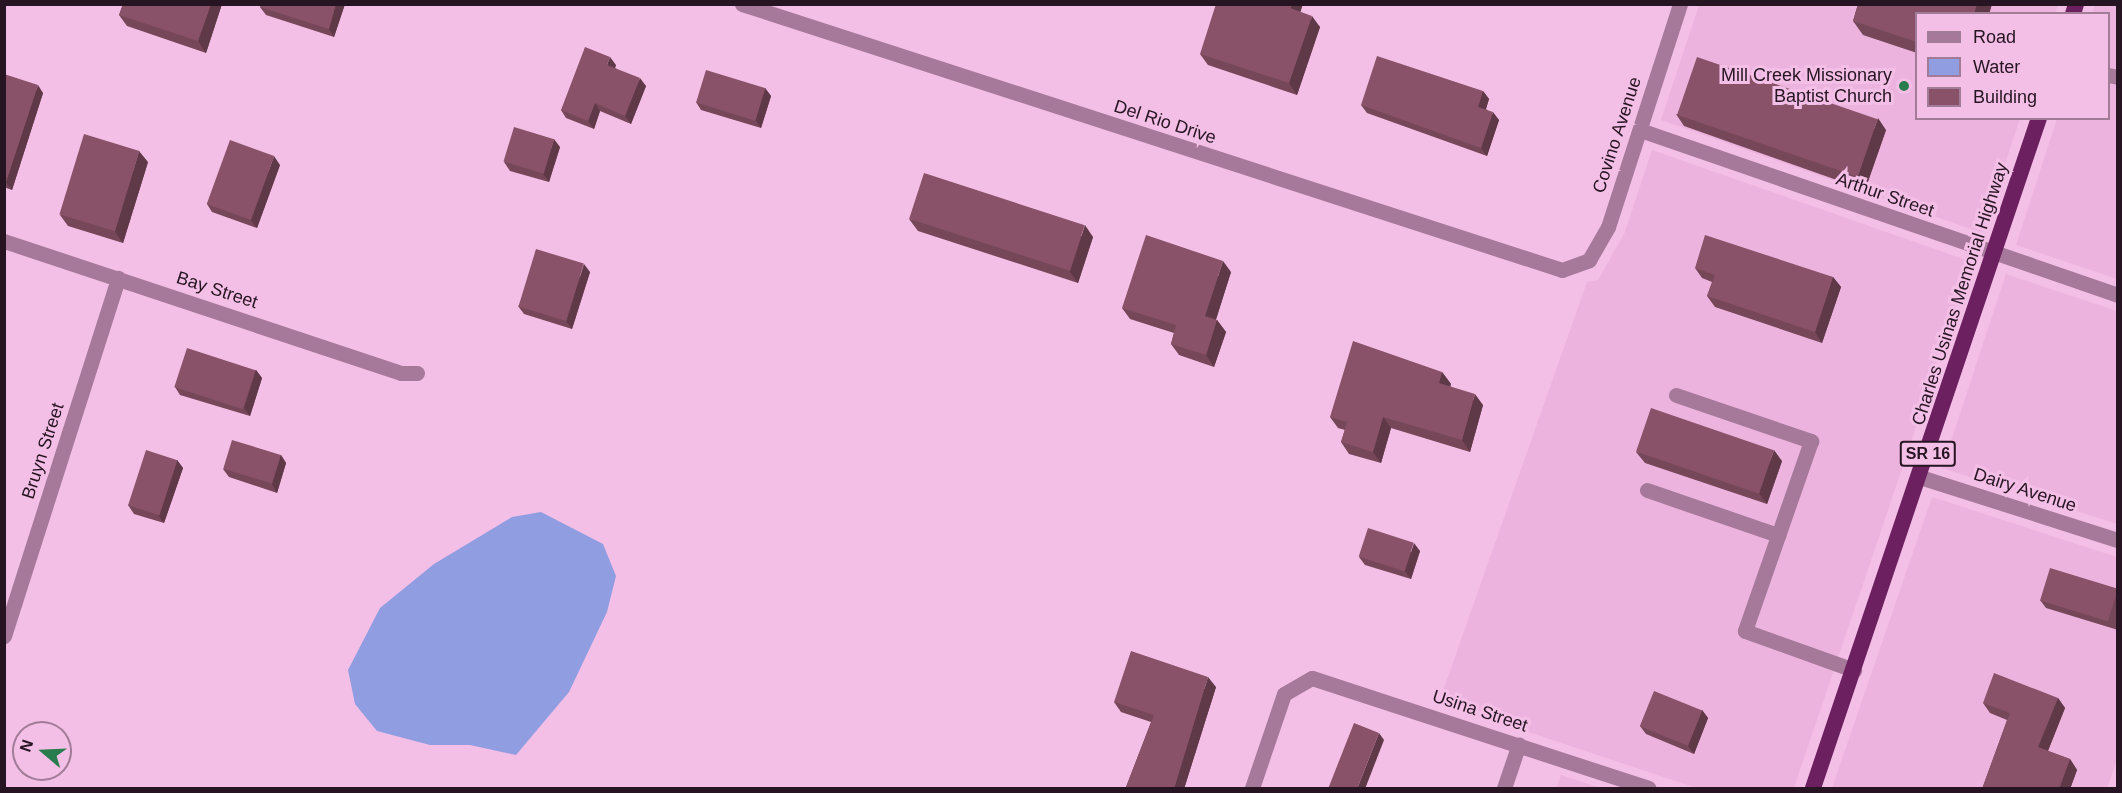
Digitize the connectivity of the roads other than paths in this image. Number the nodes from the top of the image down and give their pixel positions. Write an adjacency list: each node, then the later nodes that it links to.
1 (742, 4): 7 (street, Del Rio Drive)
2 (1680, 4): 4 (street, Covino Avenue)
3 (2038, 120): 6 (highway, Charles Usinas Memorial Highway / SR 16)
4 (1640, 129): 6 (street, Arthur Street); 7 (street, Covino Avenue)
5 (4, 241): 8 (street, Bay Street)
6 (1994, 253): 9 (street, Arthur Street); 12 (highway, Charles Usinas Memorial Highway / SR 16)
7 (1576, 268)
8 (118, 278): 10 (street, Bay Street); 16 (street, Bruyn Street)
9 (2118, 295)
10 (417, 373)
11 (1676, 395): 14 (street)
12 (1920, 477): 15 (street, Dairy Avenue); 17 (highway, Charles Usinas Memorial Highway / SR 16)
13 (1647, 490): 14 (street)
14 (1778, 535): 17 (street)
15 (2118, 540)
16 (4, 636)
17 (1854, 670): 22 (highway, Charles Usinas Memorial Highway / SR 16)
18 (1519, 744): 19 (street, Usina Street); 20 (street); 21 (street, Usina Street)
19 (1252, 789)
20 (1504, 789)
21 (1649, 789)
22 (1813, 789)

